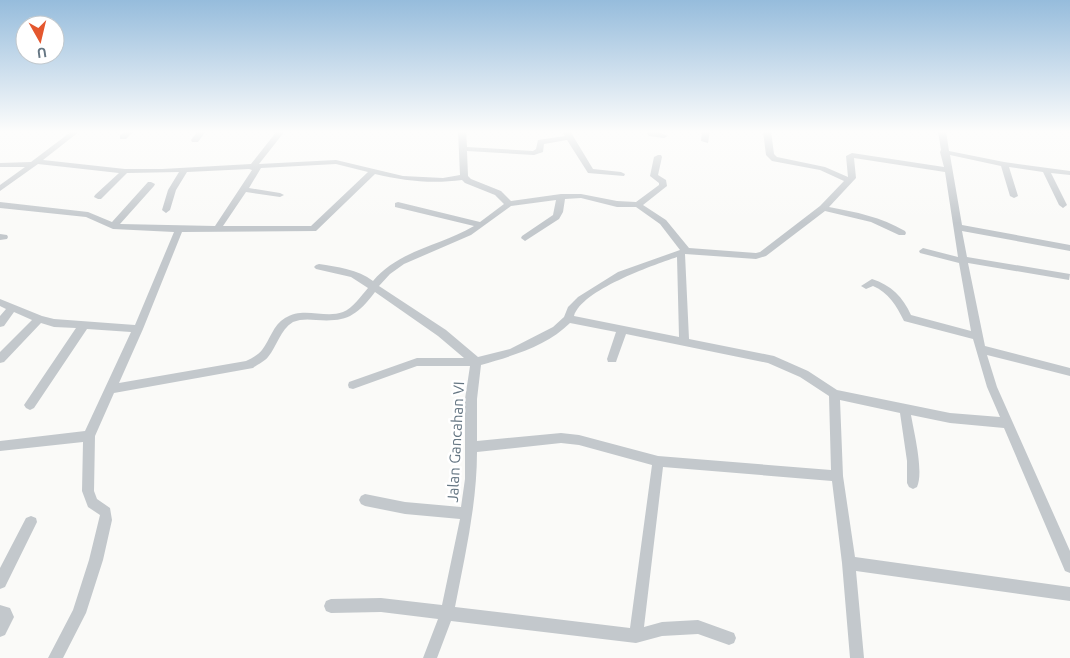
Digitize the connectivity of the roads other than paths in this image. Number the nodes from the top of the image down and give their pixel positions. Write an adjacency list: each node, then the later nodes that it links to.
1 (259, 162): 13 (street)
2 (463, 162): 21 (street)
3 (585, 162): 20 (street)
4 (656, 162): 33 (street)
5 (792, 162): 22 (street)
6 (851, 162): 22 (street)
7 (900, 162): 15 (street)
8 (946, 162): 15 (street)
9 (993, 162): 11 (street)
10 (34, 163): 12 (street); 17 (street); 24 (street)
11 (1004, 164): 16 (street); 28 (street)
12 (0, 165)
13 (255, 168): 14 (street); 18 (street); 25 (street)
14 (184, 170): 17 (street); 36 (street)
15 (947, 170): 39 (street)
16 (1046, 170): 19 (street); 34 (street)
17 (125, 171): 29 (street)
18 (373, 171): 21 (street); 40 (street)
19 (1070, 173)
20 (622, 174)
21 (464, 177): 30 (street)
22 (848, 180): 35 (street, Jalan Gancahan VI)
23 (151, 184): 38 (street)
24 (1, 188)
25 (243, 189): 26 (street); 40 (street)
26 (280, 195)
27 (561, 196): 30 (street); 33 (street); 43 (street)
28 (1014, 196)
29 (98, 197)
30 (509, 204): 37 (street)
31 (0, 205): 38 (street)
32 (398, 205): 37 (street)
33 (638, 205): 45 (street)
34 (1063, 205)
35 (823, 208): 42 (street); 45 (street, Jalan Gancahan VI)
36 (166, 210)
37 (481, 225): 50 (street)
38 (113, 226): 41 (street)
39 (958, 227): 44 (street); 47 (street)
40 (218, 228): 41 (street)
41 (179, 229): 58 (street)
42 (902, 233)
43 (525, 238)
44 (1070, 248)
45 (684, 252): 55 (street, Jalan Gancahan VI); 61 (street)
46 (923, 252): 47 (street)
47 (963, 260): 49 (street); 60 (street)
48 (319, 267): 50 (street)
49 (1069, 277)
50 (372, 286): 65 (street); 68 (street)
51 (866, 286): 60 (street)
52 (0, 302): 53 (street)
53 (12, 308): 54 (street); 56 (street)
54 (39, 319): 57 (street); 63 (street)
55 (568, 319): 59 (street); 65 (street, Jalan Gancahan VI)
56 (0, 323)
57 (84, 325): 58 (street); 70 (street)
58 (138, 329): 68 (street)
59 (622, 330): 61 (street); 64 (street)
60 (977, 336): 62 (street)
61 (684, 342): 69 (street)
62 (980, 349): 66 (street); 72 (street)
63 (0, 359)
64 (612, 359)
65 (476, 362): 67 (street); 75 (street, Jalan Gancahan VI)
66 (1070, 372)
67 (353, 385)
68 (110, 389): 73 (street)
69 (834, 394): 71 (street); 77 (street)
70 (30, 405)
71 (905, 410): 72 (street); 78 (street)
72 (1008, 423): 83 (street)
73 (90, 436): 74 (street); 92 (street)
74 (0, 446)
75 (470, 447): 76 (street); 80 (street, Jalan Gancahan VI)
76 (658, 461): 77 (street); 90 (street)
77 (837, 476): 82 (street)
78 (913, 484)
79 (365, 500): 80 (street)
80 (467, 514): 88 (street, Jalan Gancahan VI)
81 (31, 522): 84 (street)
82 (848, 563): 85 (street); 94 (street)
83 (1070, 566)
84 (0, 582)
85 (1070, 594)
86 (331, 606): 88 (street)
87 (0, 612): 89 (street)
88 (447, 613): 90 (street); 93 (street, Jalan Gancahan VI)
89 (0, 630)
90 (636, 636): 91 (street)
91 (729, 638)
92 (55, 658)
93 (430, 658)
94 (857, 658)

